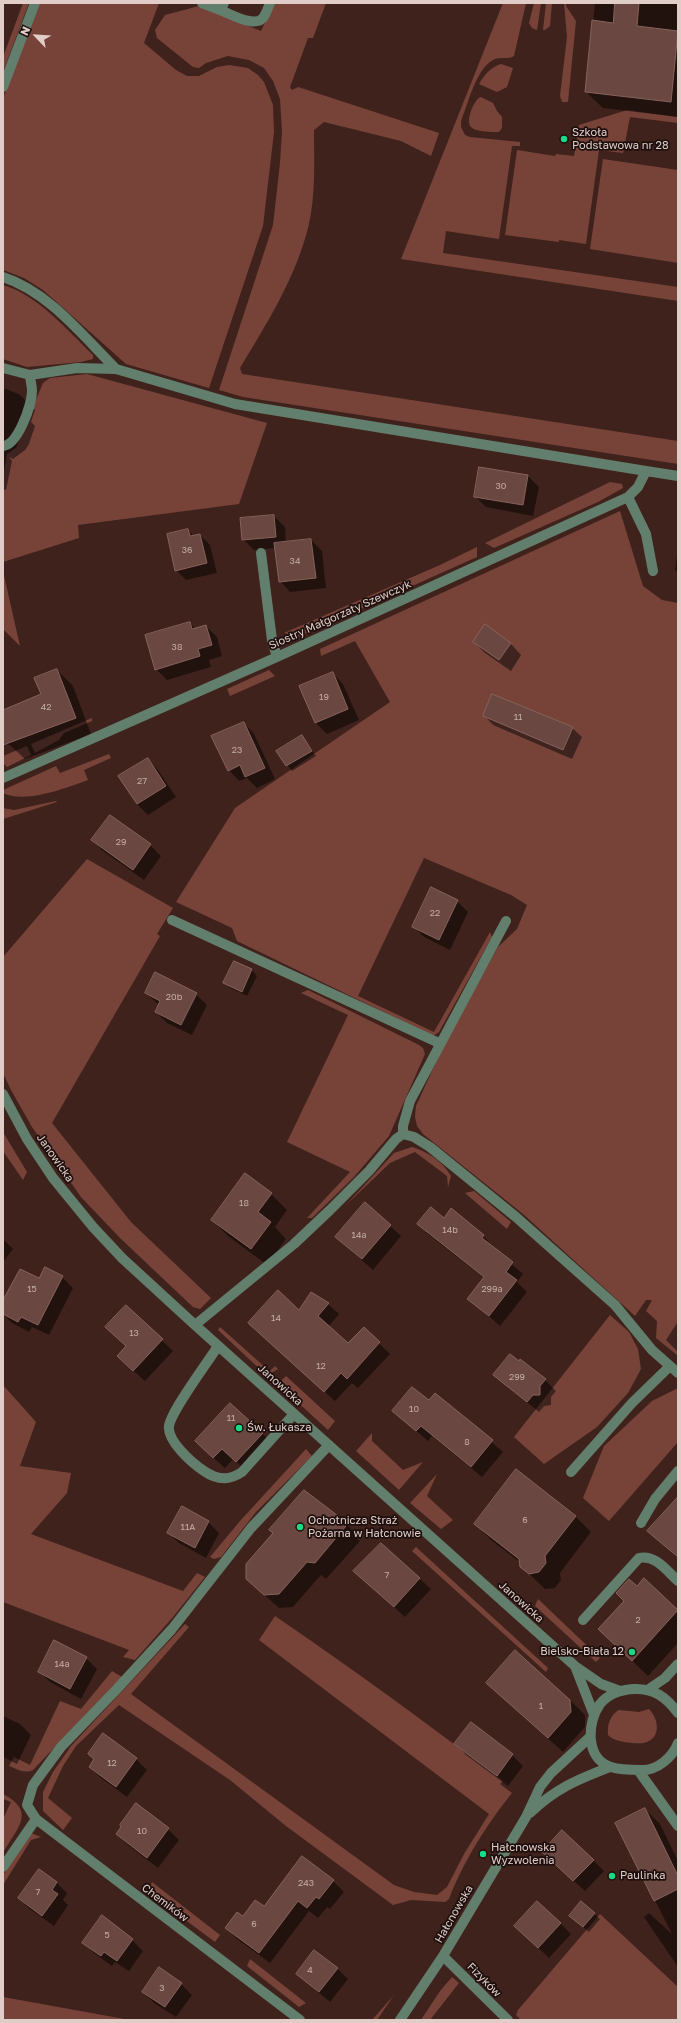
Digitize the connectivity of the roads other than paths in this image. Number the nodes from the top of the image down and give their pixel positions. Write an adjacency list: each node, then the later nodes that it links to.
1 (35, 3): 5 (street)
2 (202, 3): 4 (street)
3 (270, 3): 4 (street)
4 (222, 7)
5 (3, 87)
6 (3, 277): 8 (street)
7 (3, 368): 9 (street)
8 (116, 369): 9 (street); 11 (street)
9 (30, 375): 10 (street)
10 (3, 446)
11 (646, 471): 12 (street); 13 (street, Siostry Małgorzaty Szewczyk)
12 (678, 476)
13 (628, 497): 15 (street); 16 (street, Siostry Małgorzaty Szewczyk)
14 (261, 553): 16 (street)
15 (653, 571)
16 (277, 657): 17 (street, Siostry Małgorzaty Szewczyk)
17 (3, 778)
18 (172, 920): 20 (street)
19 (506, 921): 20 (street)
20 (439, 1043): 22 (street)
21 (3, 1094): 23 (street, Janowicka)
22 (403, 1134): 23 (street); 25 (street)
23 (195, 1325): 24 (street, Janowicka)
24 (218, 1346): 27 (street, Janowicka); 27 (street)
25 (669, 1367): 26 (street); 30 (street)
26 (678, 1374)
27 (294, 1414): 28 (street, Janowicka)
28 (329, 1445): 35 (street, Janowicka); 45 (street, Chemików)
29 (678, 1471): 31 (street)
30 (571, 1472)
31 (641, 1523)
32 (678, 1581): 33 (street)
33 (583, 1620)
34 (678, 1664): 36 (street)
35 (575, 1666): 37 (street, Janowicka); 39 (street, Janowicka)
36 (649, 1689): 37 (street); 38 (street)
37 (620, 1691): 39 (street)
38 (678, 1713)
39 (594, 1715): 40 (street)
40 (590, 1737): 42 (street); 44 (street, Hałcnowska)
41 (677, 1748): 43 (street)
42 (610, 1767): 43 (street); 44 (street, Hałcnowska)
43 (638, 1770): 46 (street)
44 (526, 1817): 48 (street, Hałcnowska)
45 (36, 1819): 47 (street); 49 (street, Chemików)
46 (678, 1826)
47 (3, 1867)
48 (443, 1956): 50 (street, Hałcnowska); 51 (street, Fizyków)
49 (300, 2020)
50 (400, 2020)
51 (508, 2020)

